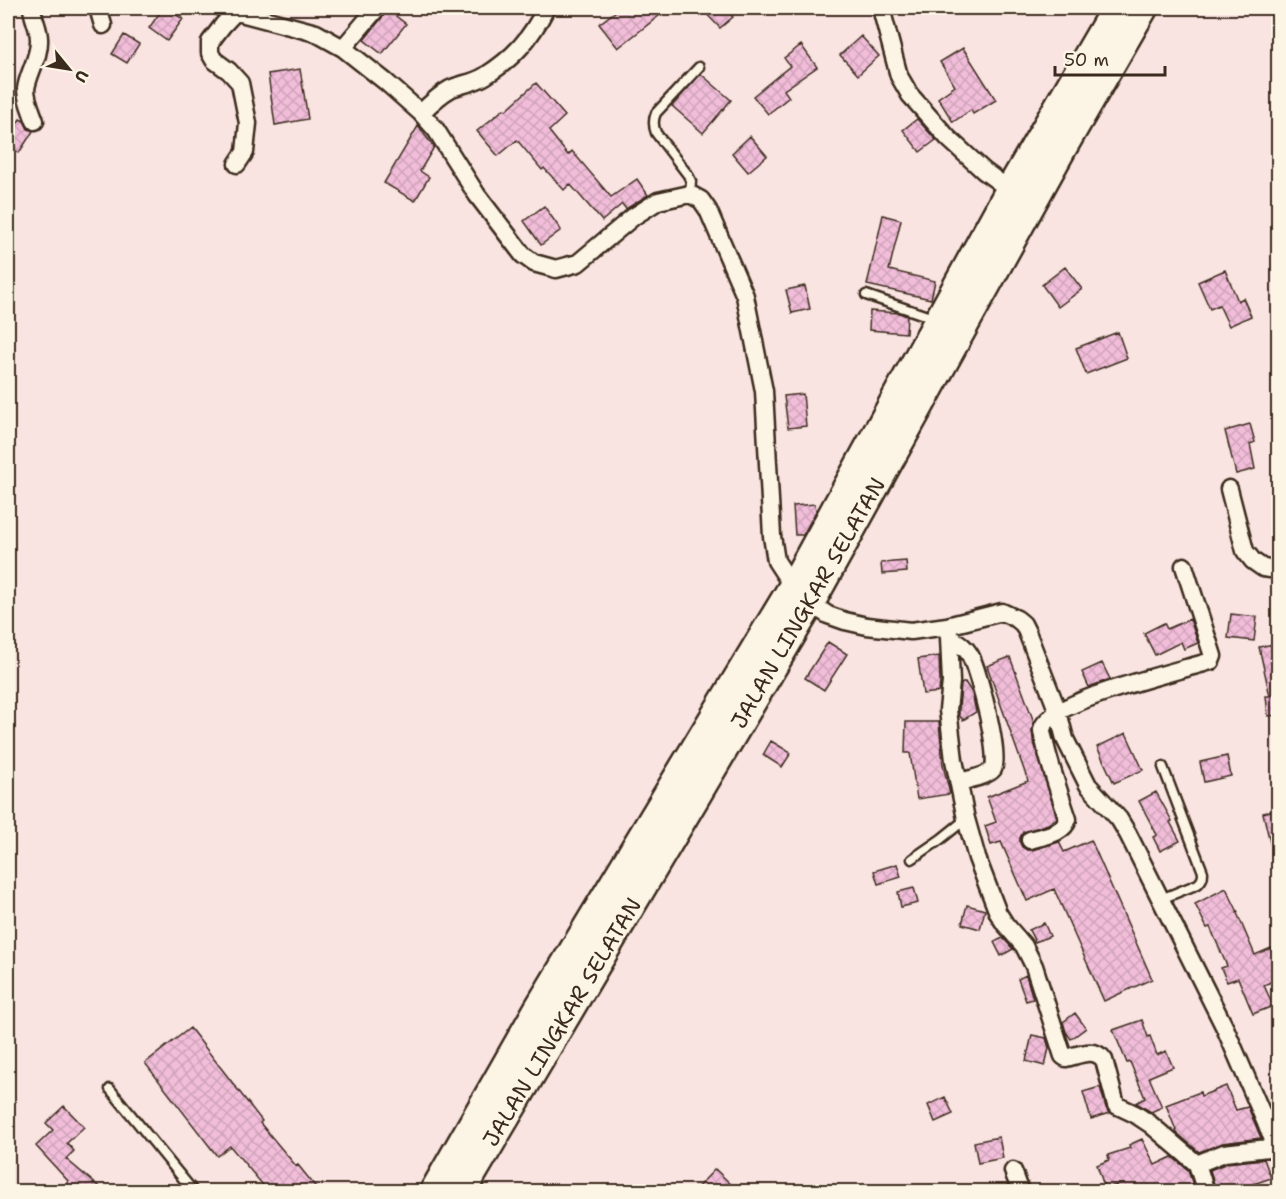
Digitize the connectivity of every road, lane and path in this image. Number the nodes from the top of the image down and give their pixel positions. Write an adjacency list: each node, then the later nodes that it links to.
1 (32, 8): 13 (street)
2 (98, 8): 9 (street)
3 (377, 8): 10 (street)
4 (546, 8): 12 (street)
5 (881, 8): 15 (street)
6 (1116, 8): 15 (highway, JALAN LINGKAR SELATAN)
7 (1143, 8): 22 (highway, JALAN LINGKAR SELATAN)
8 (233, 9): 10 (street); 14 (street)
9 (103, 25)
10 (343, 48): 12 (street)
11 (699, 67): 16 (lane)
12 (421, 113): 16 (street)
13 (35, 121)
14 (237, 164)
15 (1010, 190): 18 (highway, JALAN LINGKAR SELATAN)
16 (690, 194): 22 (street)
17 (866, 295): 18 (lane)
18 (939, 320): 22 (highway, JALAN LINGKAR SELATAN)
19 (1229, 489): 21 (street)
20 (1184, 566): 24 (street)
21 (1278, 570)
22 (801, 595): 23 (street); 36 (highway, JALAN LINGKAR SELATAN); 37 (highway, JALAN LINGKAR SELATAN)
23 (948, 632): 24 (street); 26 (street); 26 (street)
24 (1059, 712): 28 (street); 30 (street)
25 (1162, 767): 30 (lane)
26 (958, 782): 27 (street)
27 (966, 819): 29 (lane); 33 (street)
28 (1030, 840)
29 (912, 859)
30 (1161, 899): 32 (street)
31 (110, 1089): 35 (lane)
32 (1278, 1149): 33 (street)
33 (1197, 1164): 39 (street)
34 (1013, 1171): 38 (street)
35 (194, 1191)
36 (434, 1191)
37 (462, 1191)
38 (1021, 1191)
39 (1206, 1191)

